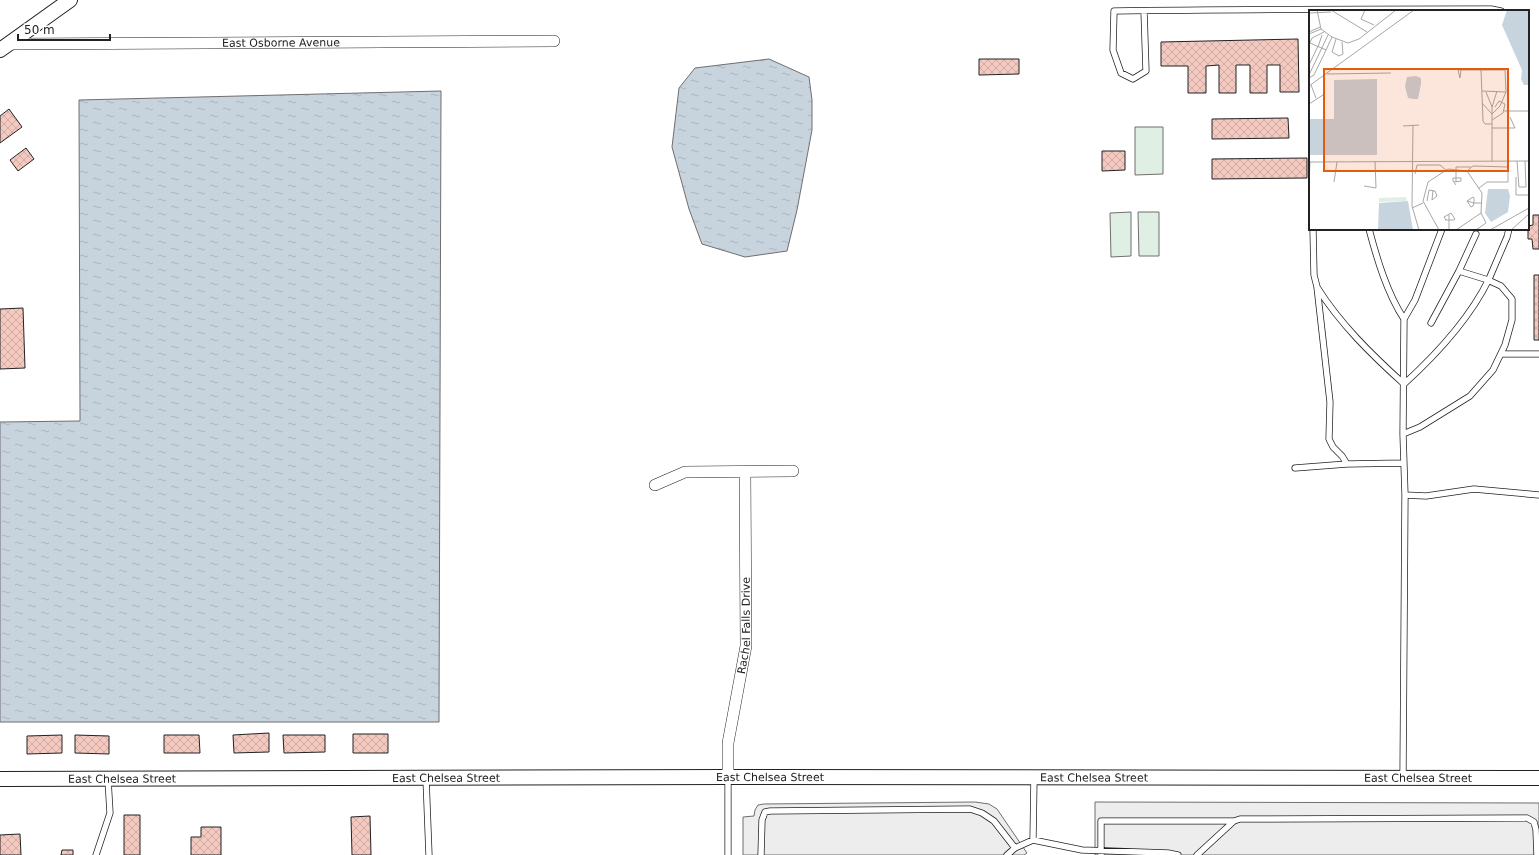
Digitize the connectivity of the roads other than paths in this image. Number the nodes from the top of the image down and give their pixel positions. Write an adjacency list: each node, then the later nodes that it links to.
1 (70, 0): 7 (street)
2 (1309, 10): 5 (lane)
3 (1312, 10): 4 (lane)
4 (1496, 10)
5 (1144, 11): 5 (lane)
6 (554, 41): 7 (street, East Osborne Avenue)
7 (4, 47)
8 (1313, 230): 15 (lane)
9 (1369, 230): 16 (lane)
10 (1442, 230): 16 (lane)
11 (1509, 230): 14 (lane)
12 (1476, 234): 13 (lane)
13 (1459, 271): 14 (lane); 17 (lane)
14 (1488, 280): 18 (lane); 20 (lane)
15 (1317, 287): 20 (lane); 23 (lane)
16 (1404, 319): 20 (lane)
17 (1431, 323)
18 (1501, 354): 19 (lane); 21 (lane)
19 (1539, 354)
20 (1404, 384): 21 (lane)
21 (1403, 434): 22 (lane)
22 (1404, 463): 23 (lane); 28 (lane)
23 (1347, 464): 24 (lane)
24 (1295, 468)
25 (793, 471): 26 (street)
26 (745, 472): 27 (street); 30 (street, Rachel Falls Drive)
27 (654, 485)
28 (1405, 495): 29 (lane); 33 (lane)
29 (1539, 495)
30 (728, 777): 31 (street, East Chelsea Street); 32 (street, East Chelsea Street); 43 (lane)
31 (1034, 777): 33 (street, East Chelsea Street); 38 (lane)
32 (426, 778): 36 (street, East Chelsea Street); 42 (lane)
33 (1403, 778): 34 (street, East Chelsea Street)
34 (1539, 778)
35 (0, 779): 36 (street, East Chelsea Street)
36 (108, 779): 41 (lane)
37 (1234, 821): 40 (lane); 47 (lane); 48 (lane)
38 (1033, 840): 39 (lane); 40 (lane)
39 (1015, 848): 44 (lane); 45 (lane)
40 (1101, 853): 46 (lane)
41 (96, 855)
42 (429, 855)
43 (728, 855)
44 (761, 855)
45 (1007, 855)
46 (1178, 855)
47 (1197, 855)
48 (1537, 855)

